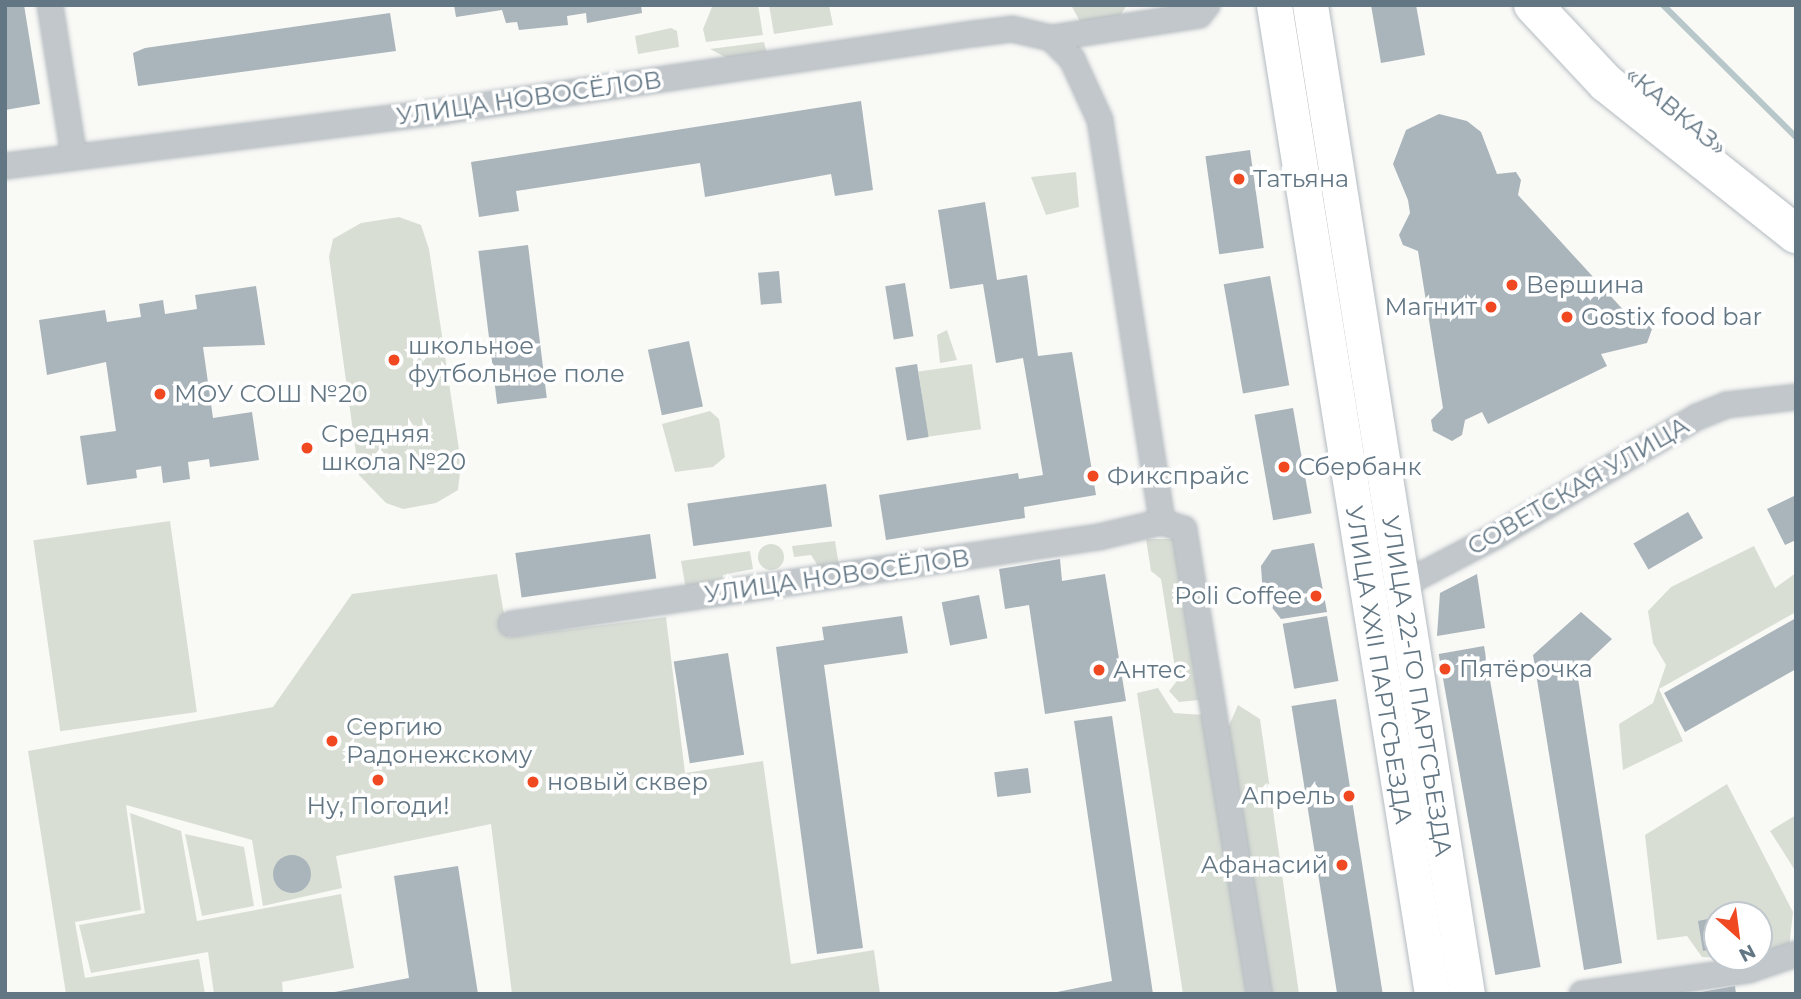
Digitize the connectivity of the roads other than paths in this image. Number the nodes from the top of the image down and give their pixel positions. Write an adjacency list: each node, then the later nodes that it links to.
1 (50, 5): 8 (street)
2 (1207, 5): 7 (street)
3 (1273, 5): 15 (main road, УЛИЦА XXII ПАРТСЪЕЗДА)
4 (1310, 5): 14 (main road, УЛИЦА 22-ГО ПАРТСЪЕЗДА)
5 (1533, 5): 11 (highway)
6 (1562, 5): 10 (highway, «КАВКАЗ»)
7 (1051, 38): 8 (street, УЛИЦА НОВОСЁЛОВ); 13 (street)
8 (74, 156): 9 (street, УЛИЦА НОВОСЁЛОВ)
9 (5, 166)
10 (1796, 211)
11 (1796, 234)
12 (1796, 397): 14 (street, СОВЕТСКАЯ УЛИЦА)
13 (1162, 522): 16 (street, УЛИЦА НОВОСЁЛОВ); 18 (street)
14 (1399, 586): 15 (street, СОВЕТСКАЯ УЛИЦА); 20 (main road, УЛИЦА 22-ГО ПАРТСЪЕЗДА)
15 (1370, 603): 19 (main road, УЛИЦА XXII ПАРТСЪЕЗДА)
16 (511, 624)
17 (1796, 954): 21 (street)
18 (1259, 994)
19 (1432, 994)
20 (1467, 994)
21 (1582, 994)

